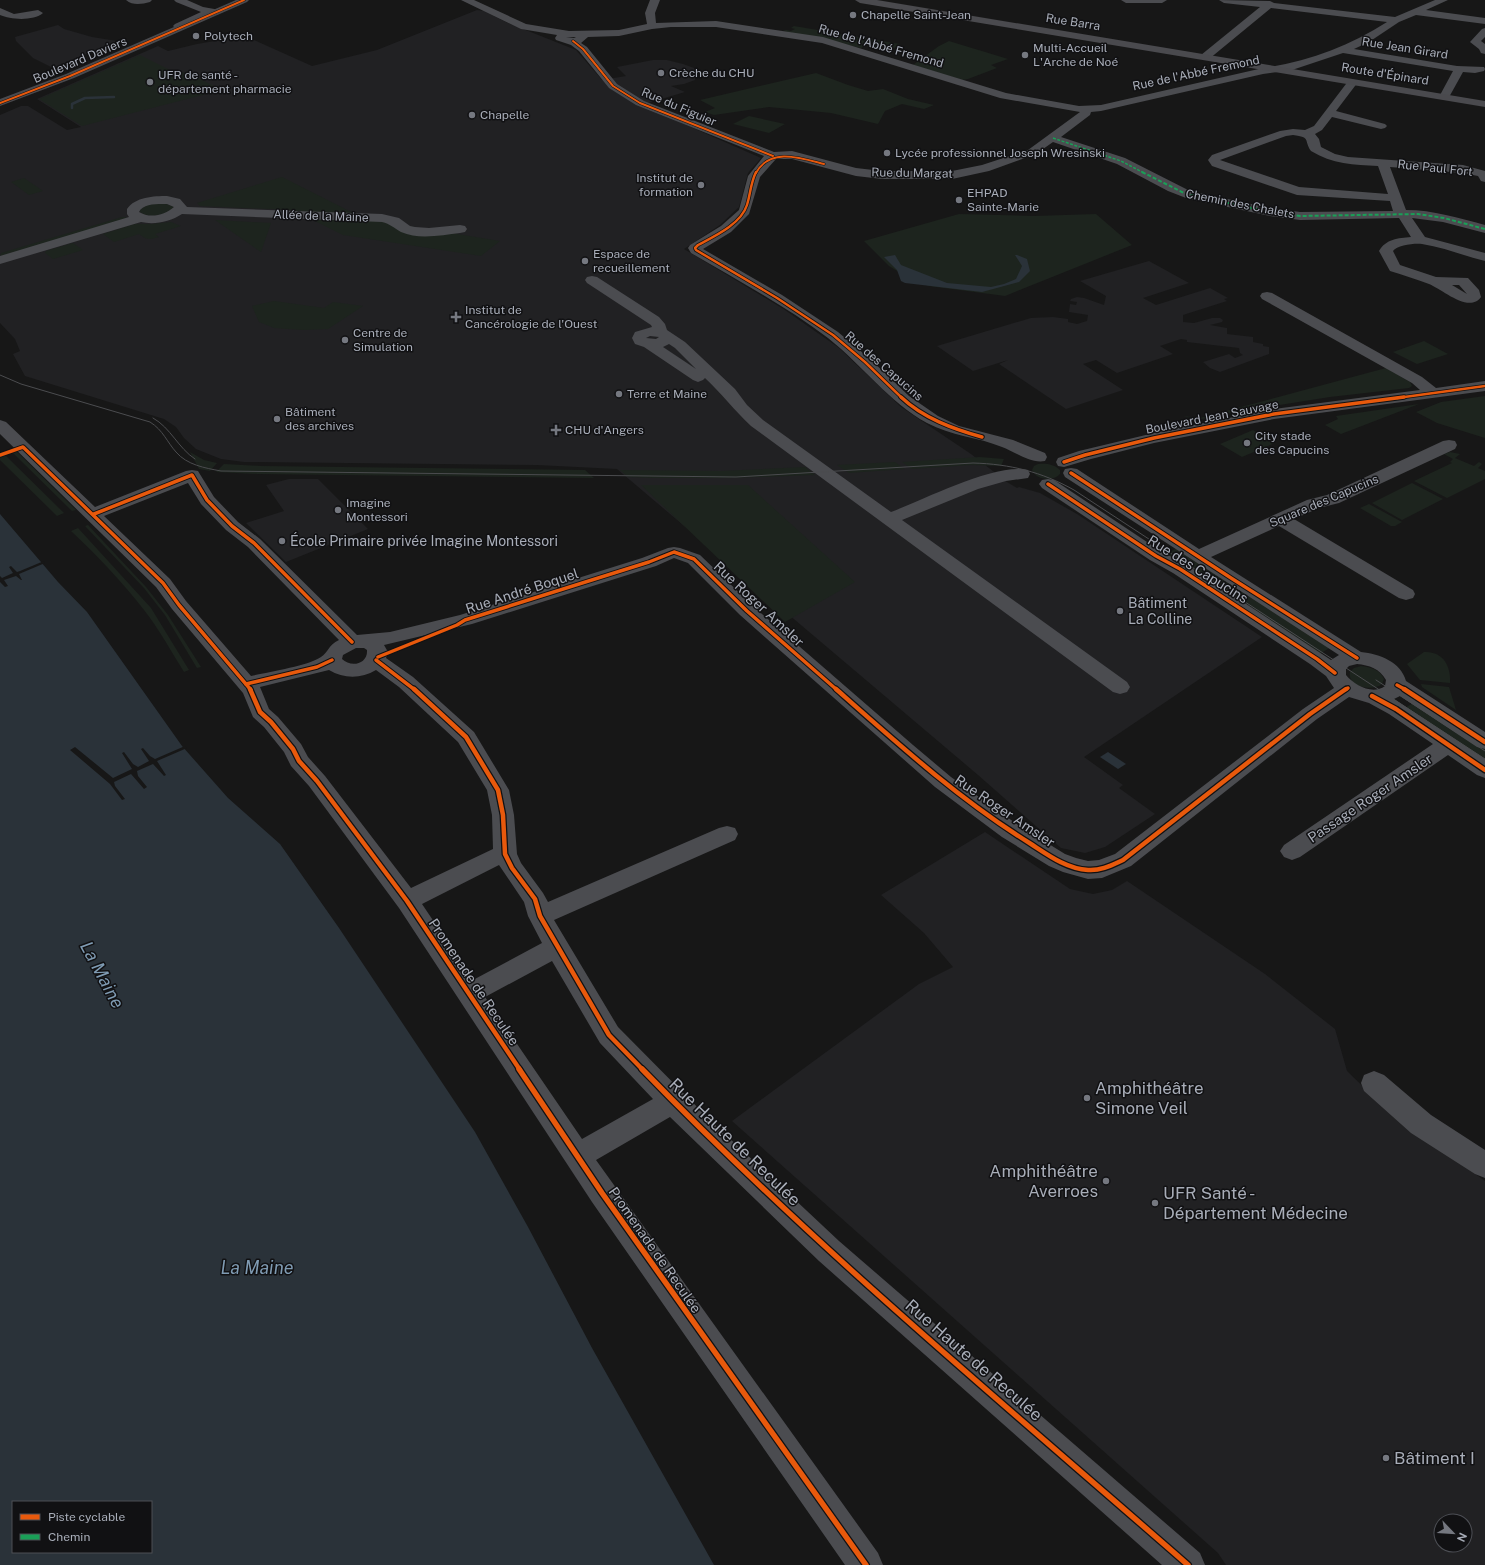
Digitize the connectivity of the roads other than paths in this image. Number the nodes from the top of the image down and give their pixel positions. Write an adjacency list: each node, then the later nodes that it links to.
1 (131, 0): 2 (street)
2 (147, 0)
3 (179, 0): 18 (street)
4 (231, 0): 18 (main road, Boulevard Daviers)
5 (238, 0): 18 (street, Boulevard Daviers)
6 (244, 0): 18 (main road, Boulevard Daviers)
7 (466, 0): 23 (street, Rue du Figuier)
8 (656, 0): 21 (street)
9 (860, 0): 27 (main road, Rue Barra)
10 (1126, 0): 11 (street)
11 (1162, 0)
12 (1224, 0): 14 (street)
13 (1443, 0): 16 (street, Rue de l'Abbé Fremond)
14 (1270, 4): 19 (street); 27 (street)
15 (2, 8): 17 (street)
16 (1415, 12): 19 (street, Rue de l'Abbé Fremond); 20 (street)
17 (38, 13)
18 (210, 13): 32 (main road, Boulevard Daviers); 34 (main road, Boulevard Daviers)
19 (1396, 20): 24 (street, Rue de l'Abbé Fremond)
20 (1485, 21)
21 (652, 26): 23 (street, Rue de l'Abbé Fremond); 36 (street, Rue de l'Abbé Fremond)
22 (1485, 32): 25 (street)
23 (570, 37): 41 (street, Rue du Figuier)
24 (1341, 50): 28 (street, Rue Jean Girard); 30 (street, Rue de l'Abbé Fremond)
25 (1485, 50)
26 (1485, 55): 29 (street)
27 (1205, 57): 30 (main road, Rue Barra)
28 (1457, 69): 29 (street); 33 (street, Rue Jean Girard)
29 (1483, 69)
30 (1281, 70): 31 (main road, Route d'Épinard); 36 (street, Rue de l'Abbé Fremond)
31 (1353, 82): 33 (main road, Route d'Épinard); 37 (street)
32 (0, 92)
33 (1444, 97): 35 (main road, Route d'Épinard)
34 (0, 103)
35 (1485, 104)
36 (1086, 110): 40 (street, Rue du Margat)
37 (1329, 114): 38 (street); 39 (street)
38 (1381, 126)
39 (1307, 134): 42 (street, Rue Paul Fort); 44 (street)
40 (1053, 138): 41 (street, Rue du Margat); 46 (street, Chemin des Chalets)
41 (773, 156): 63 (street, Rue des Capucins)
42 (1383, 163): 43 (street, Rue Paul Fort); 44 (street)
43 (1485, 178)
44 (1395, 198): 46 (street)
45 (179, 210): 47 (street); 47 (street); 48 (street, Allée de la Maine)
46 (1402, 214): 49 (street, Chemin des Chalets); 50 (street)
47 (136, 215): 52 (street); 54 (street)
48 (460, 229)
49 (1485, 229)
50 (1418, 239): 51 (street); 56 (street)
51 (1457, 250): 53 (street); 57 (street)
52 (0, 251)
53 (1485, 257)
54 (0, 260)
55 (592, 280): 67 (street)
56 (1435, 281): 57 (street); 57 (street)
57 (1463, 281)
58 (1267, 296): 60 (street)
59 (1485, 386): 60 (street, Boulevard Jean Sauvage)
60 (1433, 393): 64 (street, Boulevard Jean Sauvage)
61 (0, 425): 66 (street, Promenade de Reculée)
62 (1449, 445): 68 (street, Square des Capucins)
63 (1029, 464): 64 (street); 65 (street, Rue des Capucins); 67 (street)
64 (1067, 468): 65 (street, Boulevard Jean Sauvage); 70 (street, Rue des Capucins)
65 (1048, 484): 75 (street, Rue des Capucins)
66 (94, 514): 72 (street, Rue Haute de Reculée); 76 (street, Promenade de Reculée)
67 (889, 519): 78 (street)
68 (1281, 519): 70 (street, Square des Capucins); 71 (street)
69 (674, 552): 72 (street, Rue André Boquel); 75 (street, Rue Roger Amsler)
70 (1197, 556): 73 (street, Rue des Capucins)
71 (1406, 594)
72 (367, 650): 74 (street); 74 (street); 85 (street, Rue Haute de Reculée)
73 (1357, 658): 75 (street); 77 (street, Rue des Capucins)
74 (332, 660): 76 (street)
75 (1341, 681): 79 (street, Rue des Capucins)
76 (246, 684): 86 (street, Promenade de Reculée)
77 (1397, 685): 79 (street, Rue des Capucins); 80 (street, Rue des Capucins)
78 (1120, 687)
79 (1372, 696): 81 (street, Rue des Capucins)
80 (1485, 742)
81 (1447, 745): 82 (street, Rue des Capucins); 84 (street, Passage Roger Amsler)
82 (1485, 770)
83 (727, 834): 87 (street)
84 (1292, 851)
85 (505, 854): 86 (street); 87 (street, Rue Haute de Reculée)
86 (407, 901): 89 (street, Promenade de Reculée)
87 (540, 916): 88 (street, Rue Haute de Reculée)
88 (556, 947): 89 (street); 91 (street, Rue Haute de Reculée)
89 (469, 994): 92 (street, Promenade de Reculée)
90 (1374, 1083): 93 (street)
91 (673, 1101): 92 (street); 95 (street, Rue Haute de Reculée)
92 (577, 1156): 94 (street, Promenade de Reculée)
93 (1485, 1165)
94 (866, 1565)
95 (1188, 1565)

